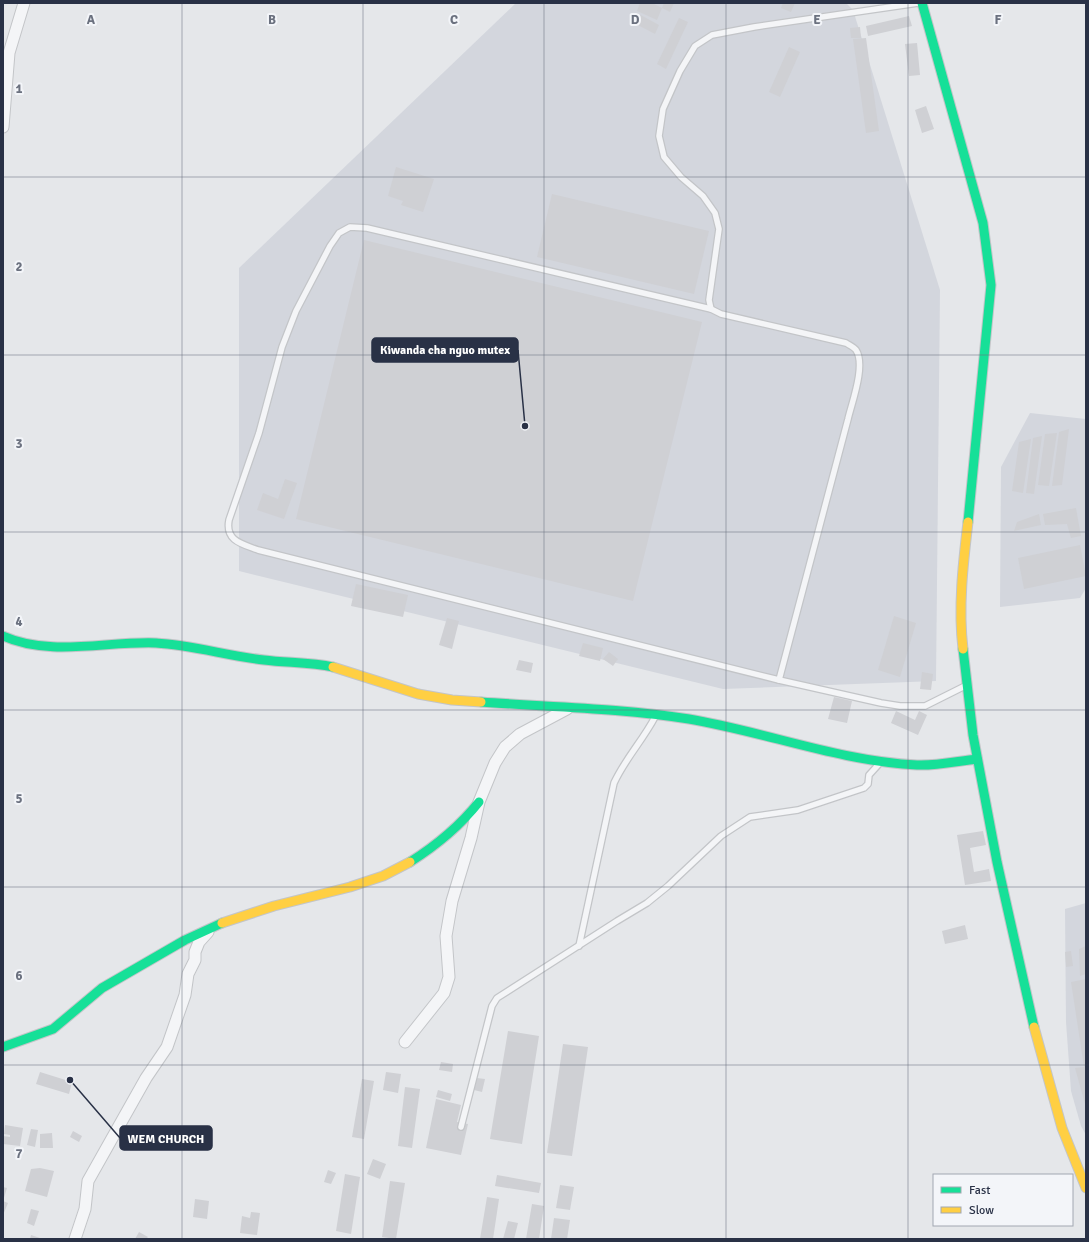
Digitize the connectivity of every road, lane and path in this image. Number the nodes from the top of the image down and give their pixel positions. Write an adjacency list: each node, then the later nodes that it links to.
1 (24, 3): 4 (street)
2 (918, 3): 5 (lane)
3 (922, 3): 8 (street)
4 (3, 127)
5 (711, 308): 7 (lane); 7 (lane)
6 (3, 636): 9 (street)
7 (779, 680): 8 (lane)
8 (967, 685): 11 (street)
9 (568, 709): 10 (street); 13 (street)
10 (656, 715): 12 (street); 15 (lane)
11 (977, 759): 12 (street); 19 (street)
12 (881, 762): 15 (lane)
13 (479, 802): 14 (street); 16 (street)
14 (216, 925): 17 (street); 20 (street)
15 (578, 946): 18 (lane)
16 (406, 1042)
17 (3, 1047)
18 (460, 1127)
19 (1086, 1188)
20 (75, 1239)

